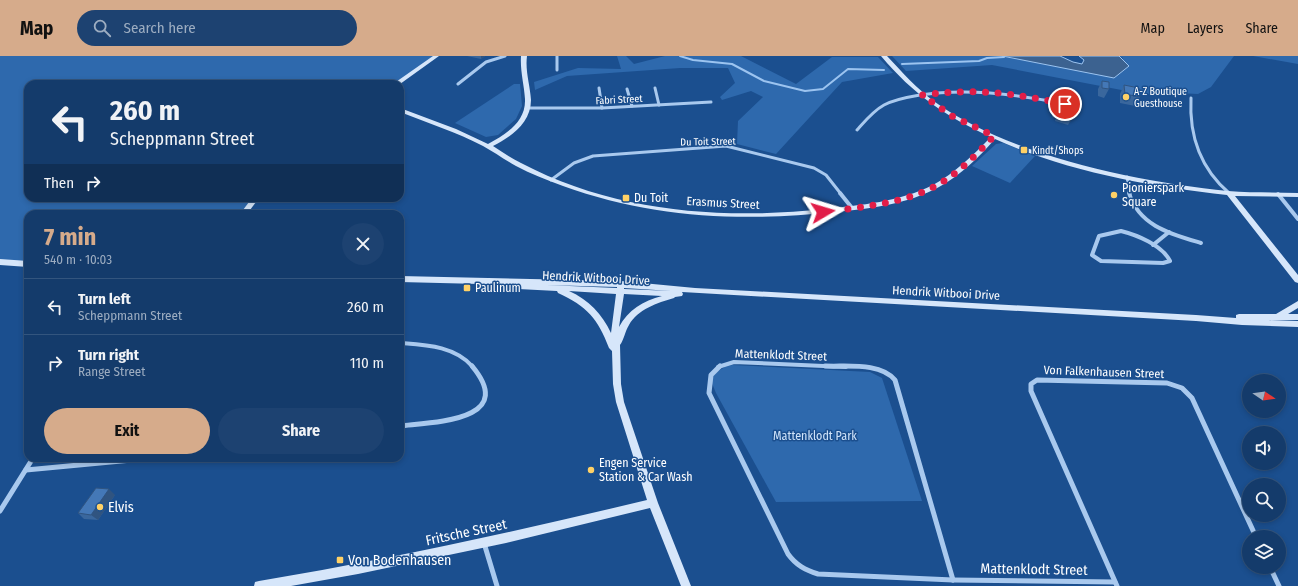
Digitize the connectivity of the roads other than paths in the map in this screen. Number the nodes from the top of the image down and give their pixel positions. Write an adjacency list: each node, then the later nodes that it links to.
1 (436, 56): 7 (street)
2 (505, 56): 8 (street)
3 (524, 56): 18 (street)
4 (556, 56): 6 (street)
5 (884, 56): 12 (street)
6 (557, 70)
7 (402, 80)
8 (458, 84)
9 (599, 88): 19 (street)
10 (655, 88): 16 (street)
11 (627, 89): 17 (street)
12 (922, 95): 15 (street); 21 (street); 22 (street)
13 (1192, 98): 26 (street)
14 (711, 102): 16 (street, Fabri Street)
15 (1065, 104)
16 (659, 105): 17 (street, Fabri Street)
17 (632, 106): 19 (street, Fabri Street)
18 (528, 108): 19 (street, Fabri Street); 23 (street)
19 (602, 108)
20 (404, 111): 23 (street, Erasmus Street)
21 (857, 130)
22 (994, 136): 24 (street); 30 (street, Erasmus Street)
23 (488, 146): 25 (street, Erasmus Street)
24 (1127, 177): 26 (street); 33 (street)
25 (551, 180): 30 (street, Erasmus Street); 30 (street, Du Toit Street)
26 (1229, 193): 27 (street); 39 (street)
27 (1278, 194): 28 (street); 32 (street)
28 (1298, 195)
29 (253, 202): 31 (street)
30 (852, 208)
31 (246, 210)
32 (1298, 219)
33 (1169, 232): 34 (street); 35 (street)
34 (1201, 243)
35 (1153, 245): 35 (street)
36 (0, 262): 37 (street)
37 (24, 264)
38 (404, 279): 40 (street, Hendrik Witbooi Drive)
39 (1298, 280)
40 (496, 282): 41 (street, Hendrik Witbooi Drive); 42 (street, Hendrik Witbooi Drive)
41 (621, 287): 42 (street, Hendrik Witbooi Drive); 43 (street, Hendrik Witbooi Drive); 44 (street, Hendrik Witbooi Drive); 51 (street)
42 (556, 288): 51 (street)
43 (695, 291): 44 (street, Hendrik Witbooi Drive); 48 (street, Hendrik Witbooi Drive)
44 (678, 294): 51 (street)
45 (1298, 304): 46 (street)
46 (1278, 317): 47 (street, Hendrik Witbooi Drive); 48 (street, Hendrik Witbooi Drive)
47 (1298, 317)
48 (1196, 318): 49 (street, Hendrik Witbooi Drive)
49 (1298, 324)
50 (404, 344): 52 (street)
51 (615, 352): 56 (street)
52 (404, 425)
53 (31, 462): 55 (street)
54 (111, 462): 55 (street)
55 (26, 470): 57 (street)
56 (654, 503): 59 (street, Fritsche Street); 65 (street)
57 (0, 511)
58 (1253, 530): 62 (street, Von Falkenhausen Street)
59 (484, 543): 63 (street, Fritsche Street); 64 (street)
60 (1273, 574): 66 (street)
61 (953, 580): 61 (street, Mattenklodt Street); 62 (street, Mattenklodt Street)
62 (1116, 584)
63 (259, 586)
64 (497, 586)
65 (686, 586)
66 (1279, 586)

